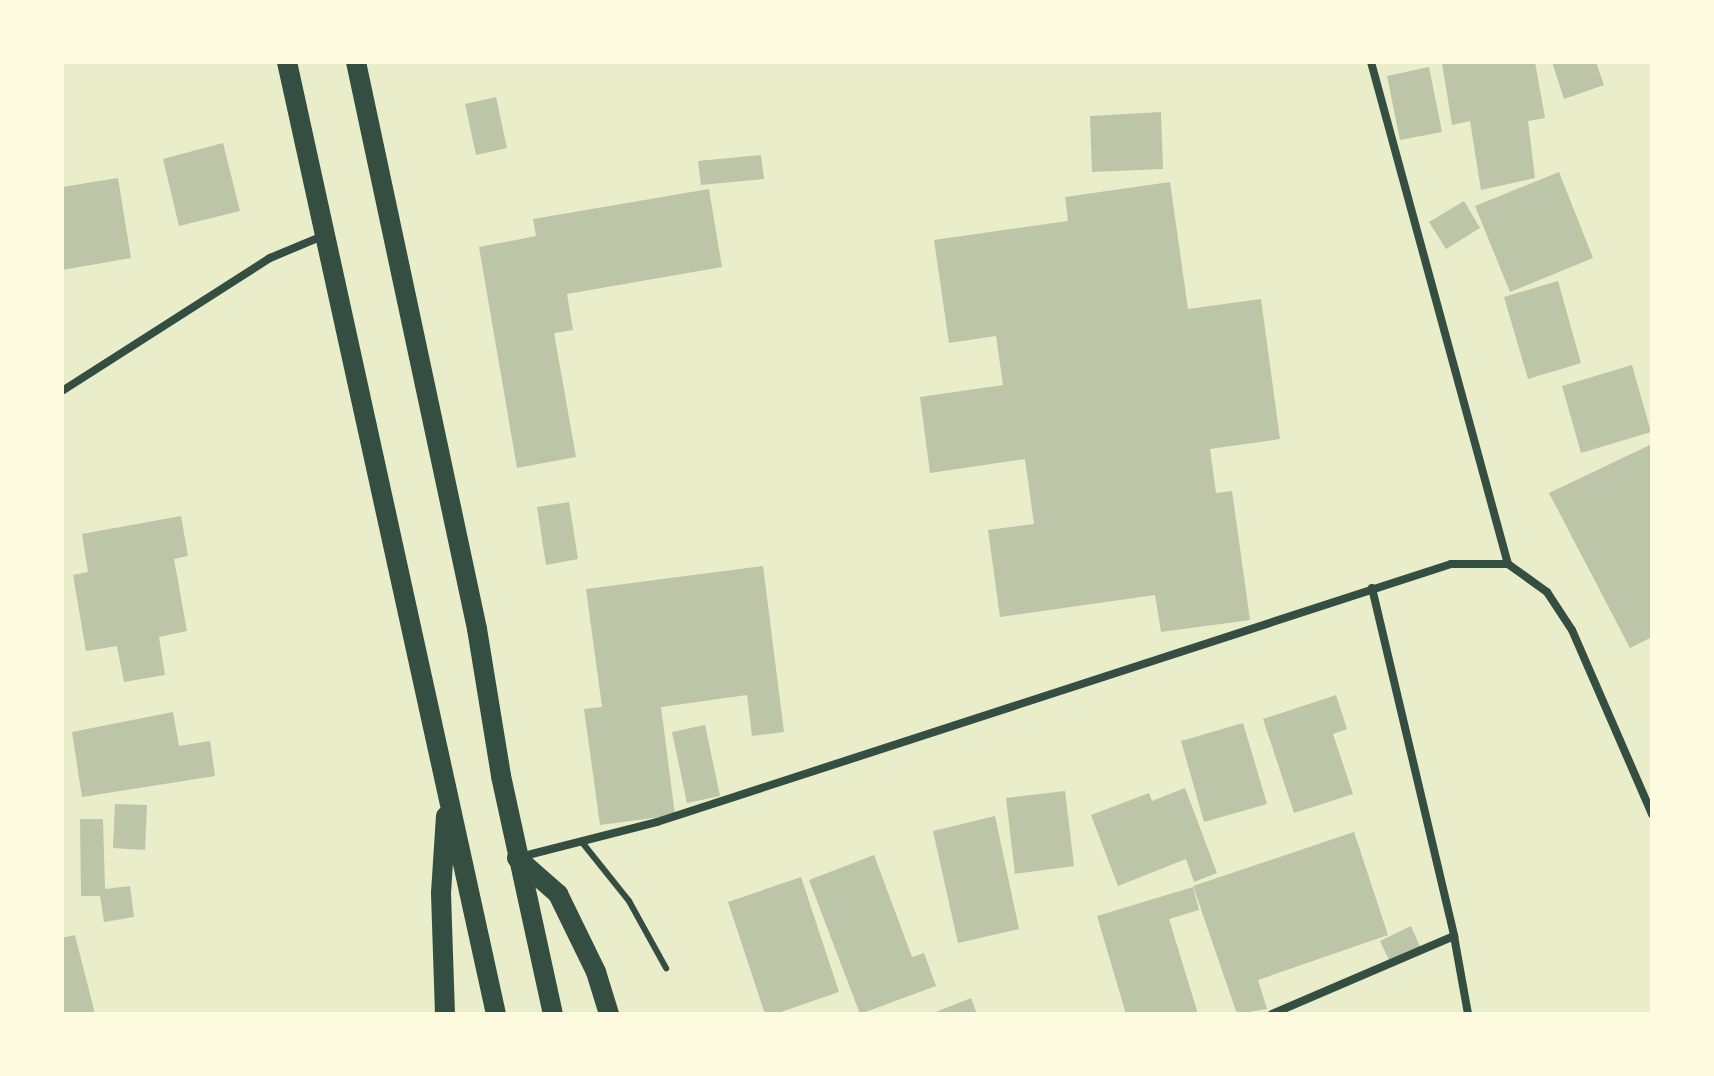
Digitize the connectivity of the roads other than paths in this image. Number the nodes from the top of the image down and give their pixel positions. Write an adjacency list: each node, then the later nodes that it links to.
1 (287, 62): 4 (main road)
2 (356, 62): 11 (main road)
3 (1371, 62): 6 (street)
4 (325, 235): 5 (street); 8 (main road)
5 (62, 391)
6 (1508, 564): 7 (street); 9 (street)
7 (1372, 588): 10 (street); 12 (street)
8 (448, 792): 14 (main road); 15 (main road)
9 (1652, 814)
10 (581, 841): 11 (street); 13 (lane)
11 (517, 858): 16 (main road); 17 (main road)
12 (1454, 936): 18 (street); 19 (street)
13 (666, 968)
14 (445, 1014)
15 (496, 1014)
16 (553, 1014)
17 (609, 1014)
18 (1272, 1014)
19 (1468, 1014)

